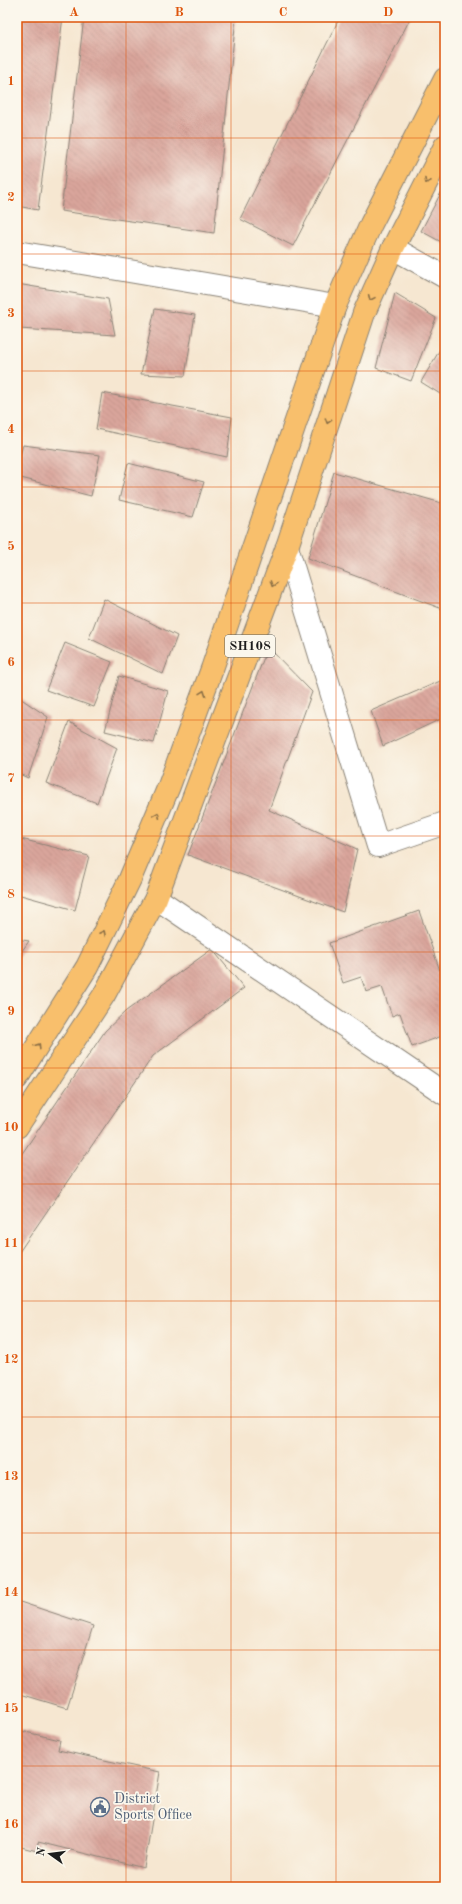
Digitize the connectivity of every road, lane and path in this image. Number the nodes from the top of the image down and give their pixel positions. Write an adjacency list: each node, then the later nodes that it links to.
1 (445, 79): 6 (main road)
2 (445, 146): 3 (main road, SH108, one-way to 3)
3 (393, 248): 5 (street); 7 (main road, SH108, one-way to 7)
4 (17, 252): 6 (street)
5 (445, 277)
6 (335, 306): 10 (main road, one-way to 6)
7 (287, 547): 8 (street); 9 (main road, SH108, one-way to 9)
8 (445, 823)
9 (156, 898): 11 (street); 12 (main road, SH108)
10 (17, 1078)
11 (445, 1094)
12 (17, 1127)

